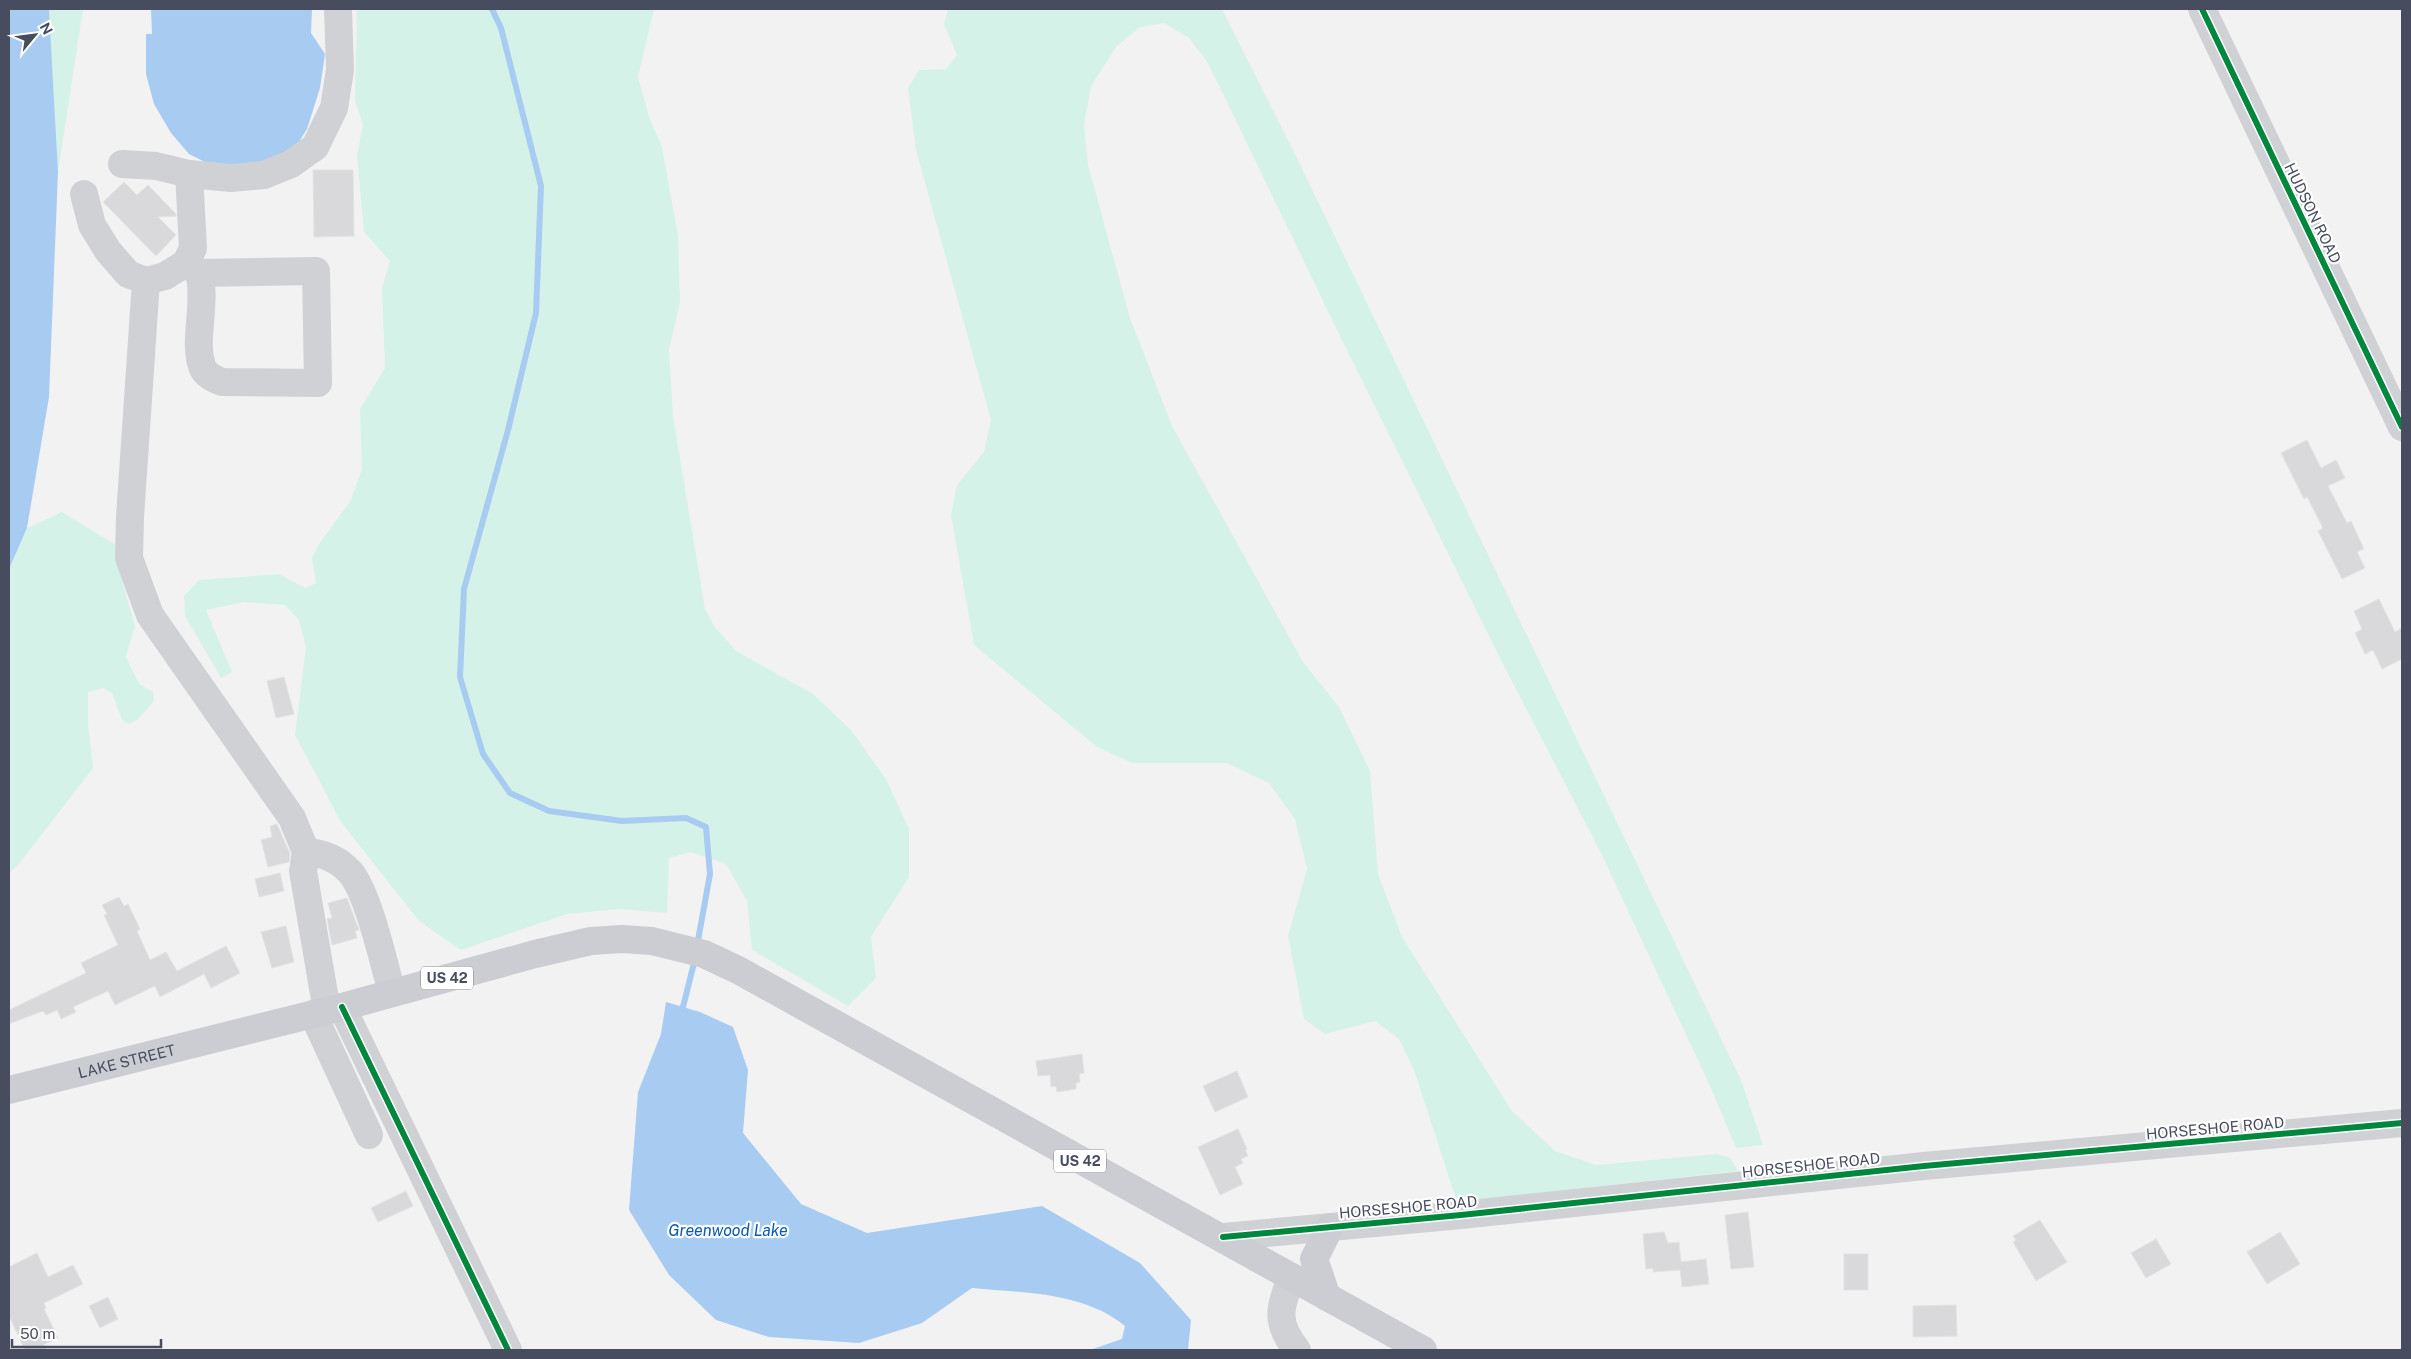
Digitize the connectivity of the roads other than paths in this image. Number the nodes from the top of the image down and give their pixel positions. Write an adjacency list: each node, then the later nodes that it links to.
1 (338, 9): 4 (street)
2 (2202, 9): 8 (street, HUDSON ROAD)
3 (122, 164): 4 (street)
4 (189, 174): 6 (street)
5 (84, 194): 7 (street)
6 (193, 268): 6 (street); 7 (street)
7 (146, 282): 9 (street)
8 (2402, 427)
9 (306, 852): 10 (street); 11 (street)
10 (392, 993): 11 (main road, US 42); 16 (main road, US 42)
11 (328, 1011): 12 (main road, LAKE STREET / US 42); 14 (street); 19 (street)
12 (9, 1090)
13 (2402, 1123): 15 (street, HORSESHOE ROAD)
14 (369, 1136)
15 (1330, 1227): 16 (street, HORSESHOE ROAD); 18 (main road)
16 (1223, 1238): 17 (main road, US 42)
17 (1292, 1277): 18 (main road, US 42); 20 (street)
18 (1327, 1297): 21 (main road, US 42)
19 (508, 1350)
20 (1297, 1350)
21 (1423, 1350)

